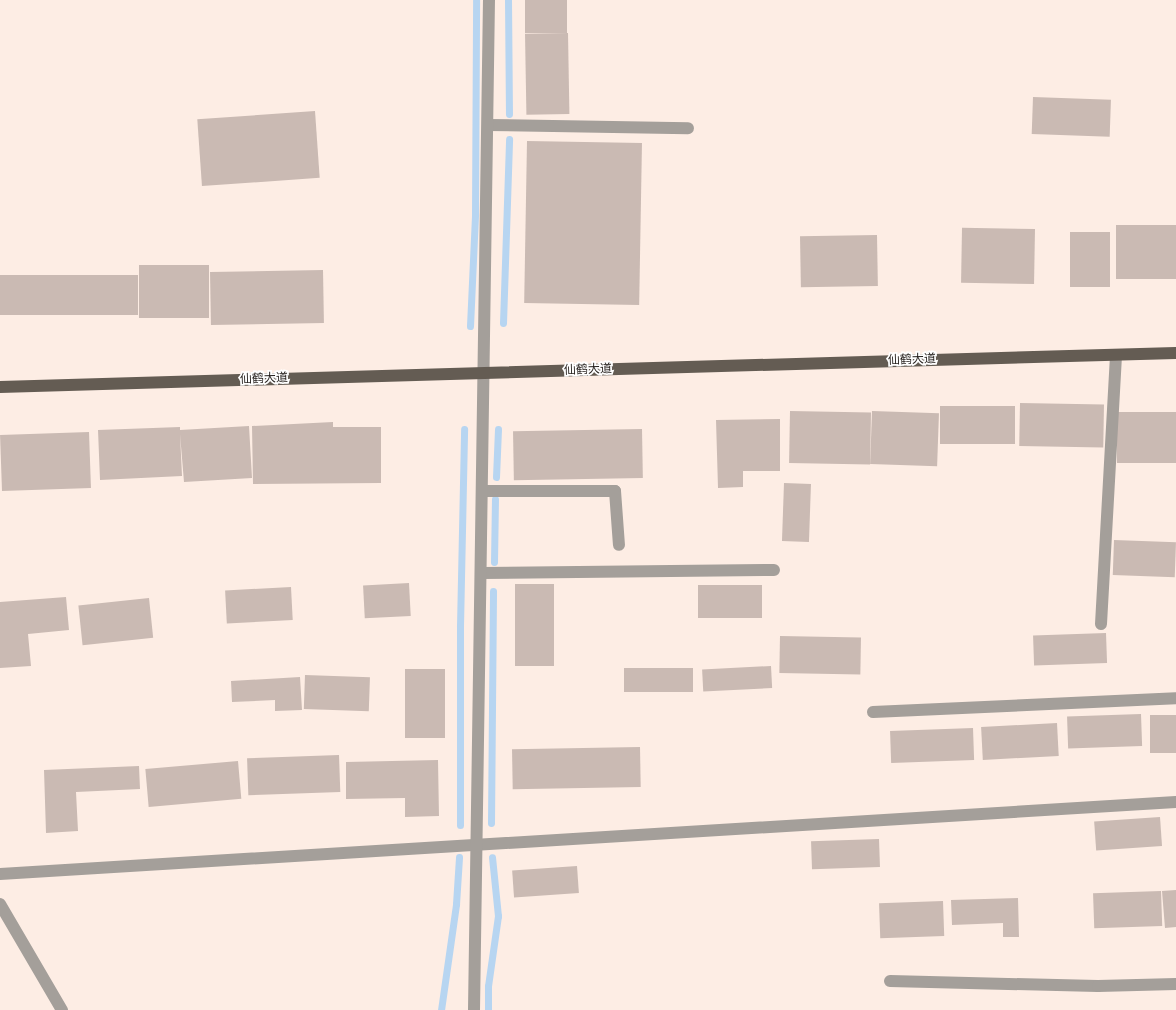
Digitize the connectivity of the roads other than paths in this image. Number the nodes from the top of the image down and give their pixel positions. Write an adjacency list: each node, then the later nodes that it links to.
1 (490, 0): 2 (street)
2 (488, 125): 3 (street); 6 (street)
3 (688, 128)
4 (1176, 353): 5 (main road, 仙鹤大道)
5 (1116, 355): 6 (main road, 仙鹤大道); 12 (street)
6 (485, 373): 7 (main road, 仙鹤大道); 8 (street)
7 (0, 387)
8 (483, 490): 9 (street); 11 (street)
9 (619, 545)
10 (774, 570): 11 (street)
11 (482, 574): 16 (street)
12 (1101, 624)
13 (1176, 698): 14 (street)
14 (873, 712)
15 (1176, 802): 16 (street)
16 (478, 844): 17 (street); 22 (street)
17 (0, 874)
18 (0, 904): 21 (street)
19 (890, 981): 20 (street)
20 (1176, 984)
21 (62, 1010)
22 (474, 1010)

